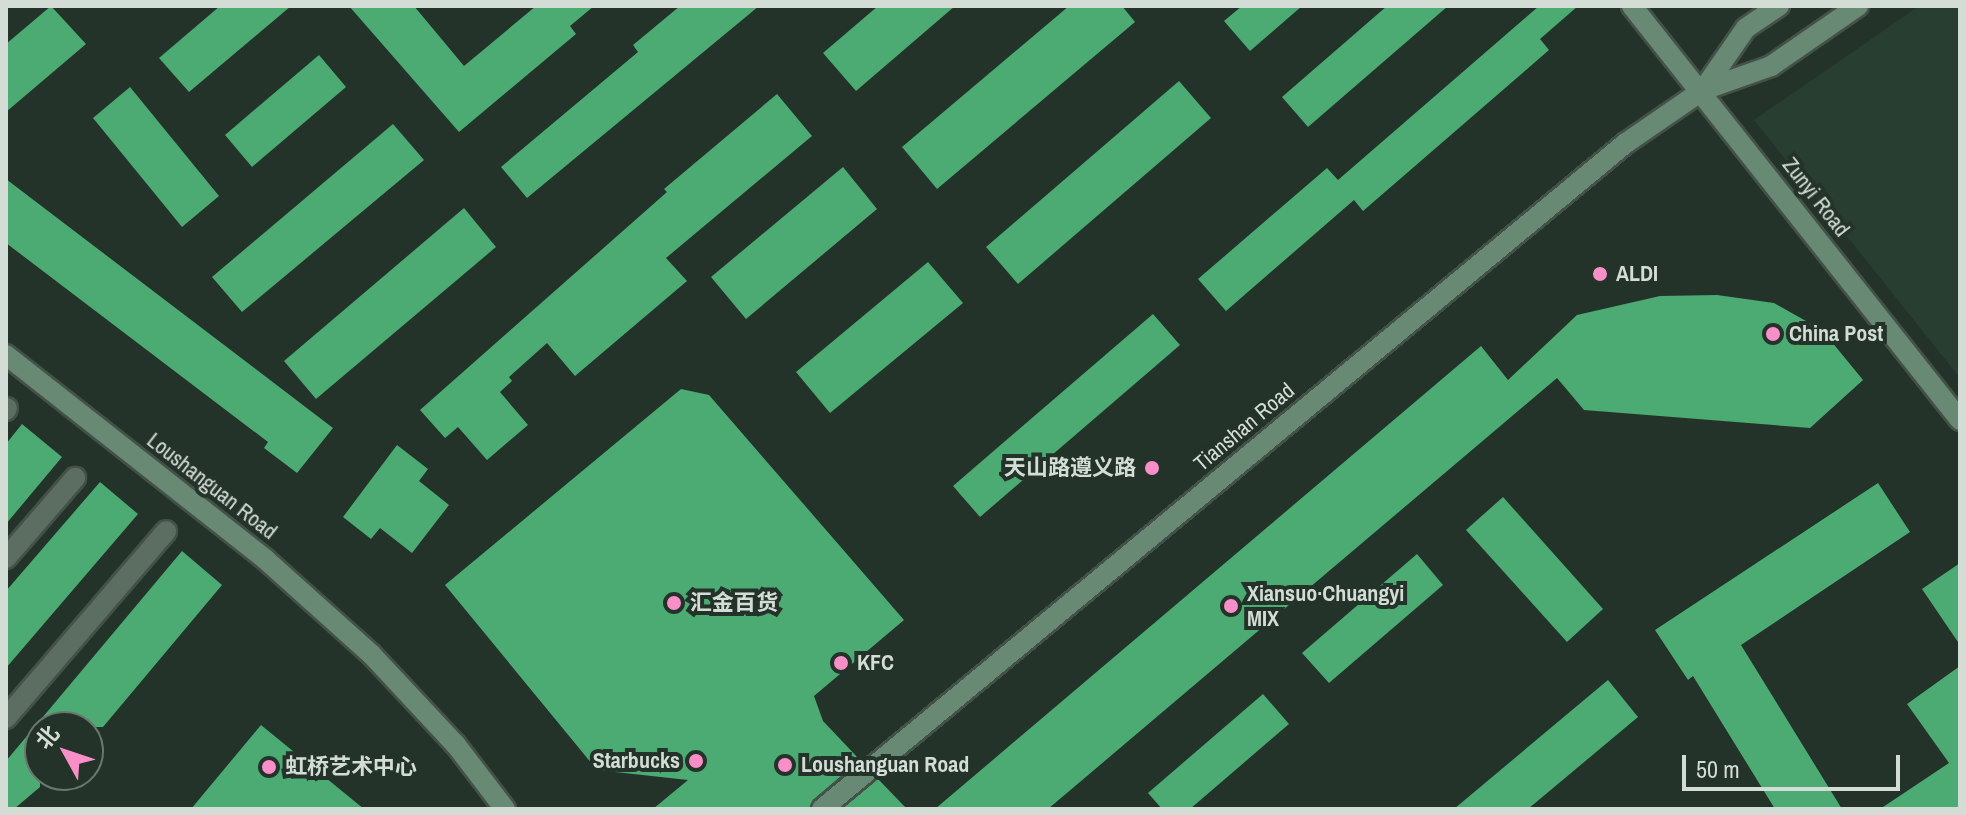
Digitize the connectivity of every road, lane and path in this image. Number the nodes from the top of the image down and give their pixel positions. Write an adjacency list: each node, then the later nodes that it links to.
1 (1632, 6): 4 (main road, Zunyi Road)
2 (1779, 6): 4 (main road, Tianshan Road)
3 (1858, 6): 4 (main road, Tianshan Road)
4 (1703, 90): 6 (main road, Zunyi Road); 12 (main road, Tianshan Road)
5 (6, 355): 11 (main road, Loushanguan Road)
6 (1960, 420)
7 (75, 478): 9 (street)
8 (166, 531): 10 (street)
9 (6, 558)
10 (6, 718)
11 (505, 809)
12 (822, 809)

